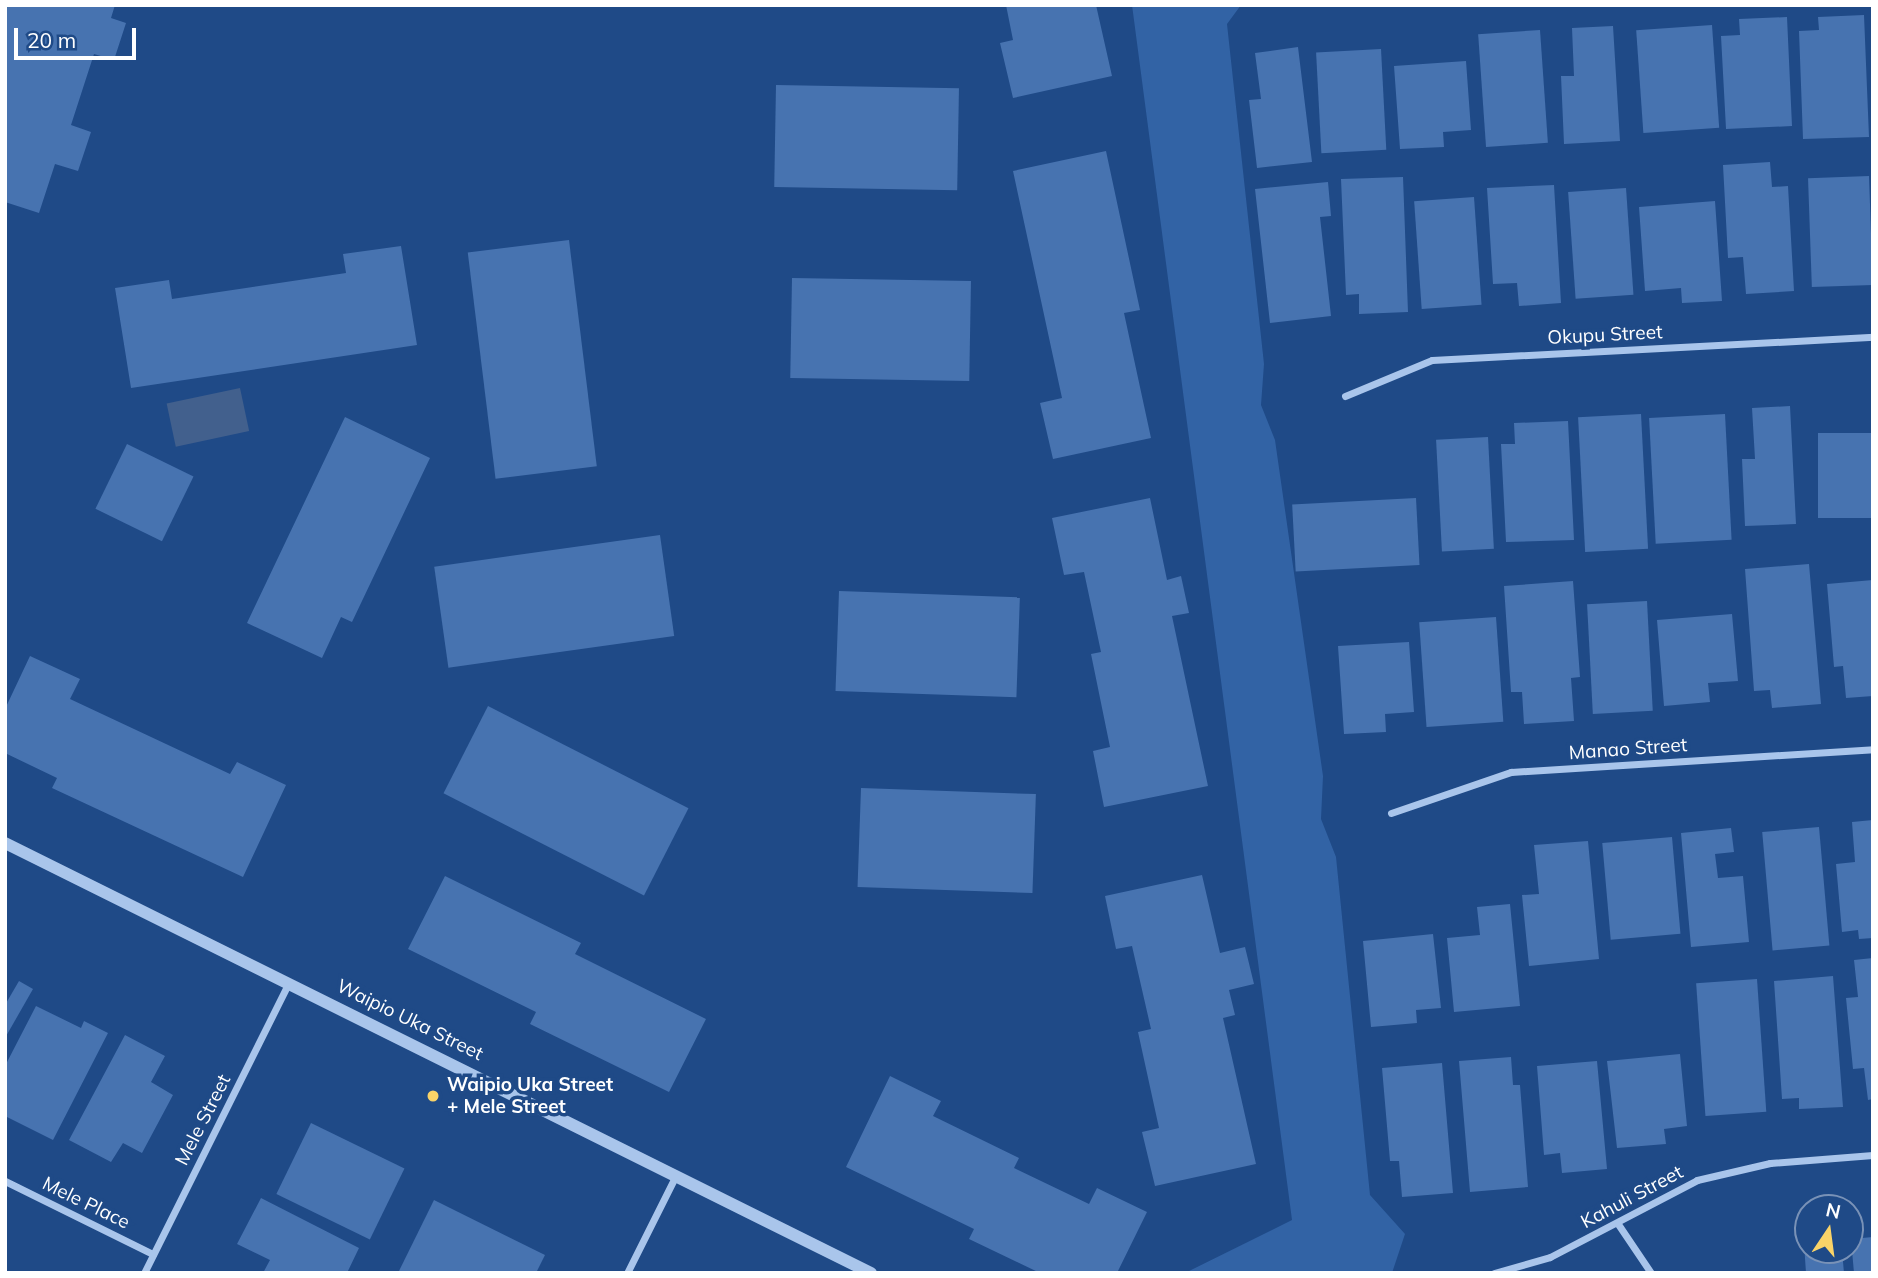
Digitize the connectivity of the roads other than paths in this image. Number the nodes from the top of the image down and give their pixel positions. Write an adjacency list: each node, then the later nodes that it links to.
1 (1873, 337): 2 (street, Okupu Street)
2 (1345, 396)
3 (1873, 749): 4 (street, Manao Street)
4 (1391, 813)
5 (5, 843): 6 (street, Waipio Uka Street)
6 (289, 982): 8 (street, Waipio Uka Street); 11 (street, Mele Street)
7 (1873, 1156): 10 (street, Kahuli Street)
8 (677, 1174): 13 (street); 14 (street, Waipio Uka Street)
9 (5, 1181): 11 (street, Mele Place)
10 (1618, 1224): 15 (street, Kahuli Street); 16 (street)
11 (153, 1254): 12 (street, Mele Street)
12 (144, 1273)
13 (627, 1273)
14 (871, 1273)
15 (1494, 1273)
16 (1651, 1273)

